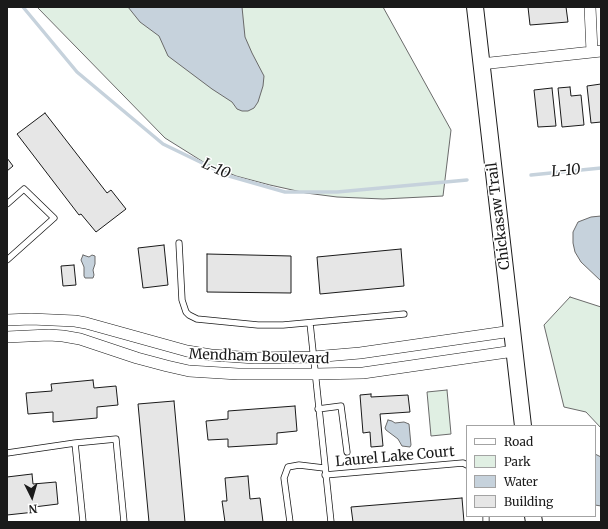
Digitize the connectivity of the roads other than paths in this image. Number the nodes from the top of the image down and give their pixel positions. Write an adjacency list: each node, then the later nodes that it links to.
1 (475, 7): 4 (street, Chickasaw Trail)
2 (590, 7): 3 (street)
3 (596, 51): 4 (street)
4 (481, 64): 11 (street, Chickasaw Trail)
5 (7, 204): 7 (lane)
6 (179, 243): 10 (lane)
7 (7, 260)
8 (404, 314): 10 (lane)
9 (7, 320): 14 (street, Mendham Boulevard)
10 (310, 323): 14 (lane)
11 (512, 331): 13 (street, Chickasaw Trail); 14 (street, Mendham Boulevard)
12 (7, 337): 15 (street, Mendham Boulevard)
13 (514, 351): 15 (street, Mendham Boulevard); 17 (street, Chickasaw Trail)
14 (313, 357): 15 (lane)
15 (315, 374): 16 (lane)
16 (318, 409): 19 (lane); 22 (lane)
17 (523, 425)
18 (76, 443): 20 (lane); 24 (lane); 25 (lane)
19 (347, 452)
20 (7, 453)
21 (466, 464): 23 (lane, Laurel Lake Court)
22 (324, 468): 23 (lane); 26 (lane)
23 (325, 475): 27 (lane)
24 (83, 522)
25 (124, 522)
26 (290, 522)
27 (330, 522)

